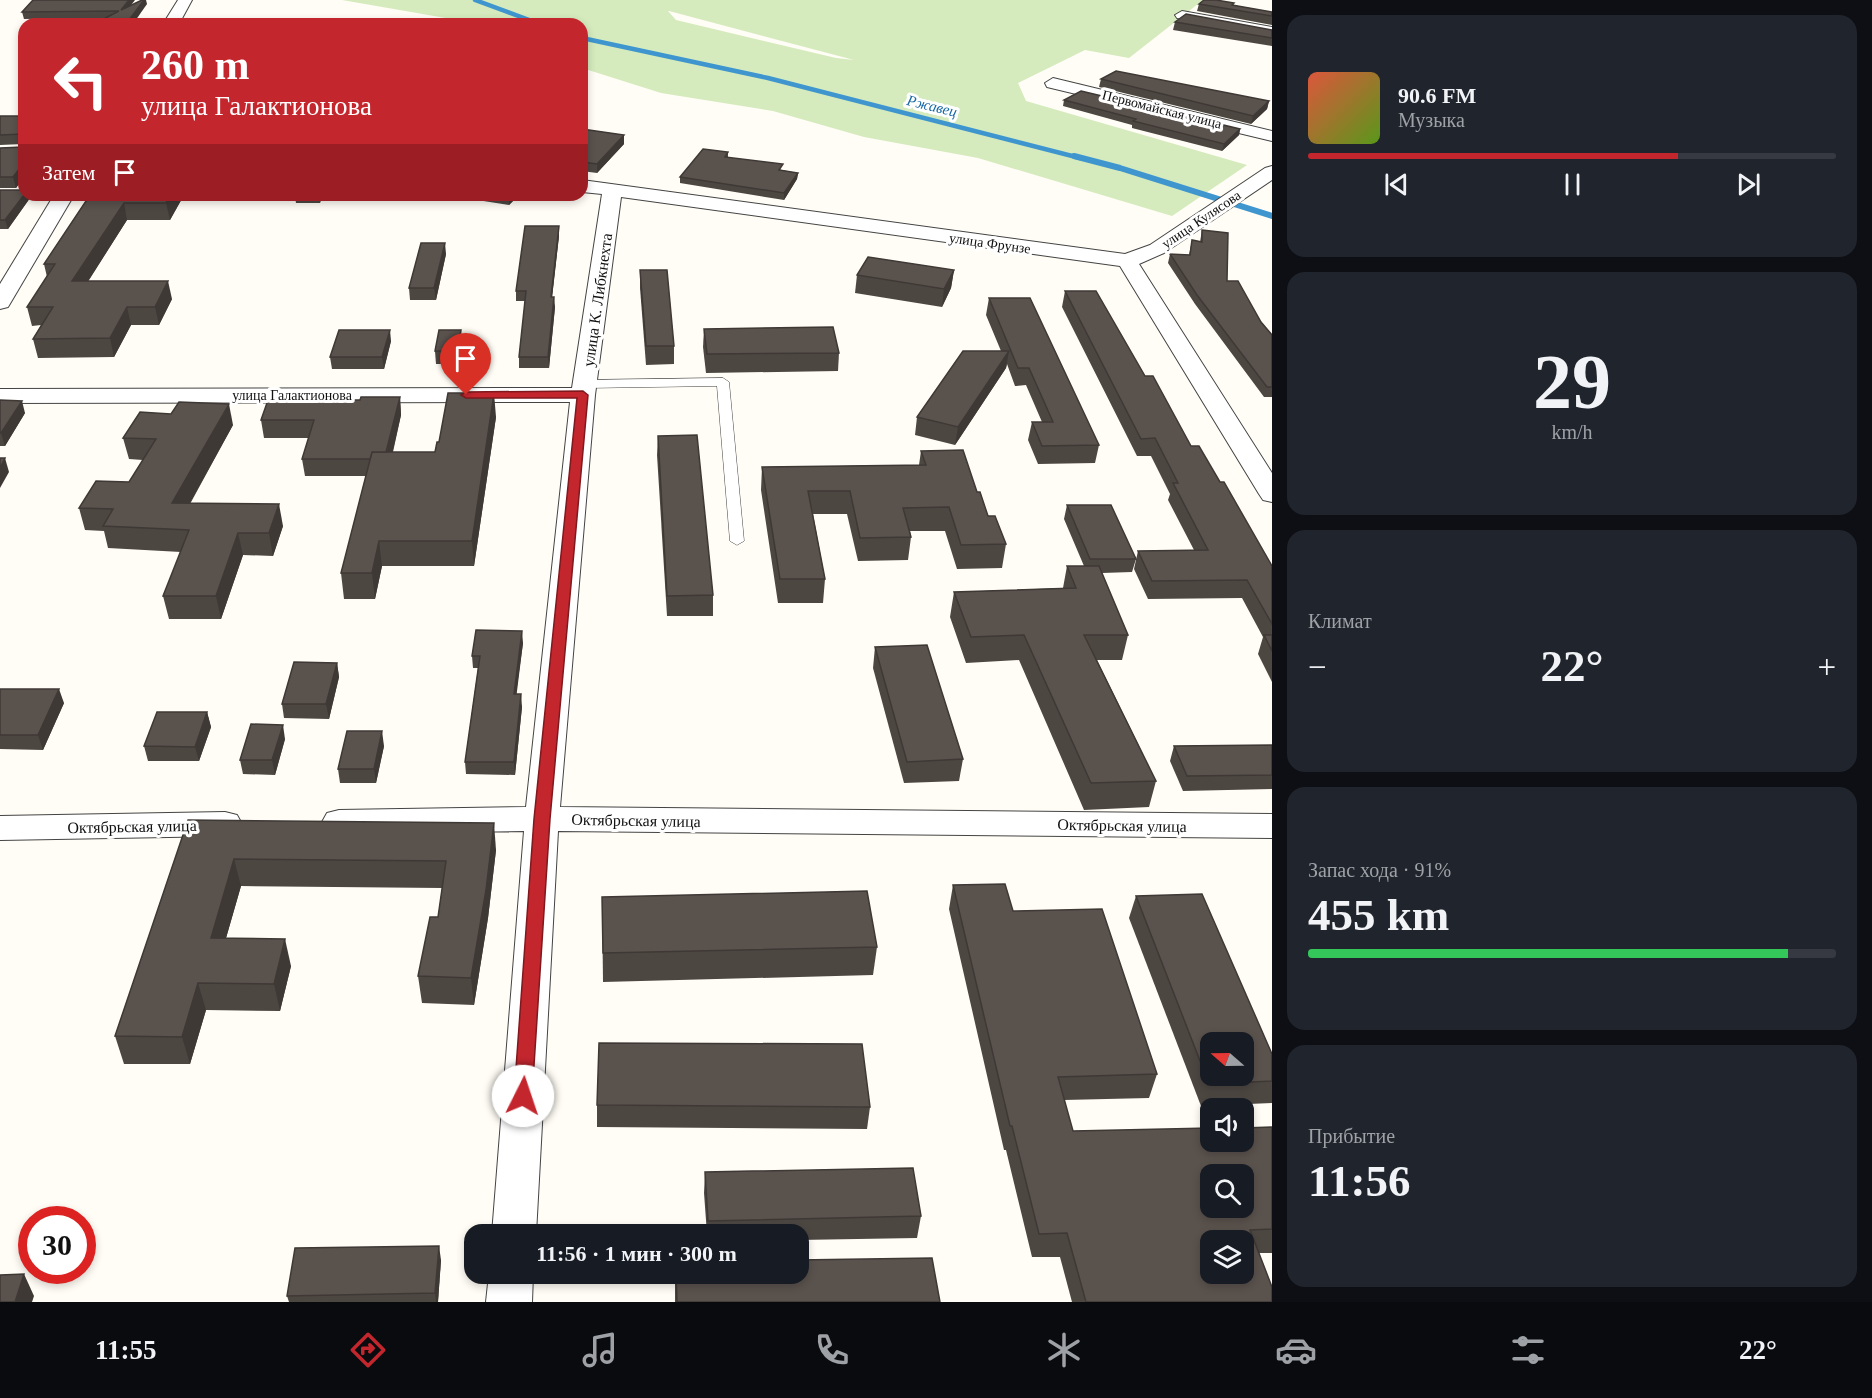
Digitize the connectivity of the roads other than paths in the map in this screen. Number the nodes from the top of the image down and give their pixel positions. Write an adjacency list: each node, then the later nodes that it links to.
1 (185, 0): 3 (street)
2 (1182, 15): 4 (street)
3 (174, 18)
4 (1272, 32)
5 (1053, 82): 6 (street, Первомайская улица)
6 (1272, 136)
7 (1272, 172): 11 (street, улица Кулясова)
8 (588, 187): 9 (street, улица Фрунзе)
9 (612, 191): 11 (street, улица Фрунзе); 13 (street, улица К. Либкнехта)
10 (60, 201): 12 (street)
11 (1127, 261): 15 (street)
12 (0, 302)
13 (584, 389): 14 (street, улица Галактионова); 16 (lane); 17 (street, улица К. Либкнехта)
14 (0, 396)
15 (1272, 494)
16 (737, 541)
17 (542, 819): 18 (street, Октябрьская улица); 20 (street, Октябрьская улица); 22 (street, улица К. Либкнехта)
18 (306, 823)
19 (259, 824): 21 (street, Октябрьская улица)
20 (1272, 826)
21 (0, 828)
22 (514, 1224)
23 (510, 1284): 24 (street)
24 (509, 1302)

